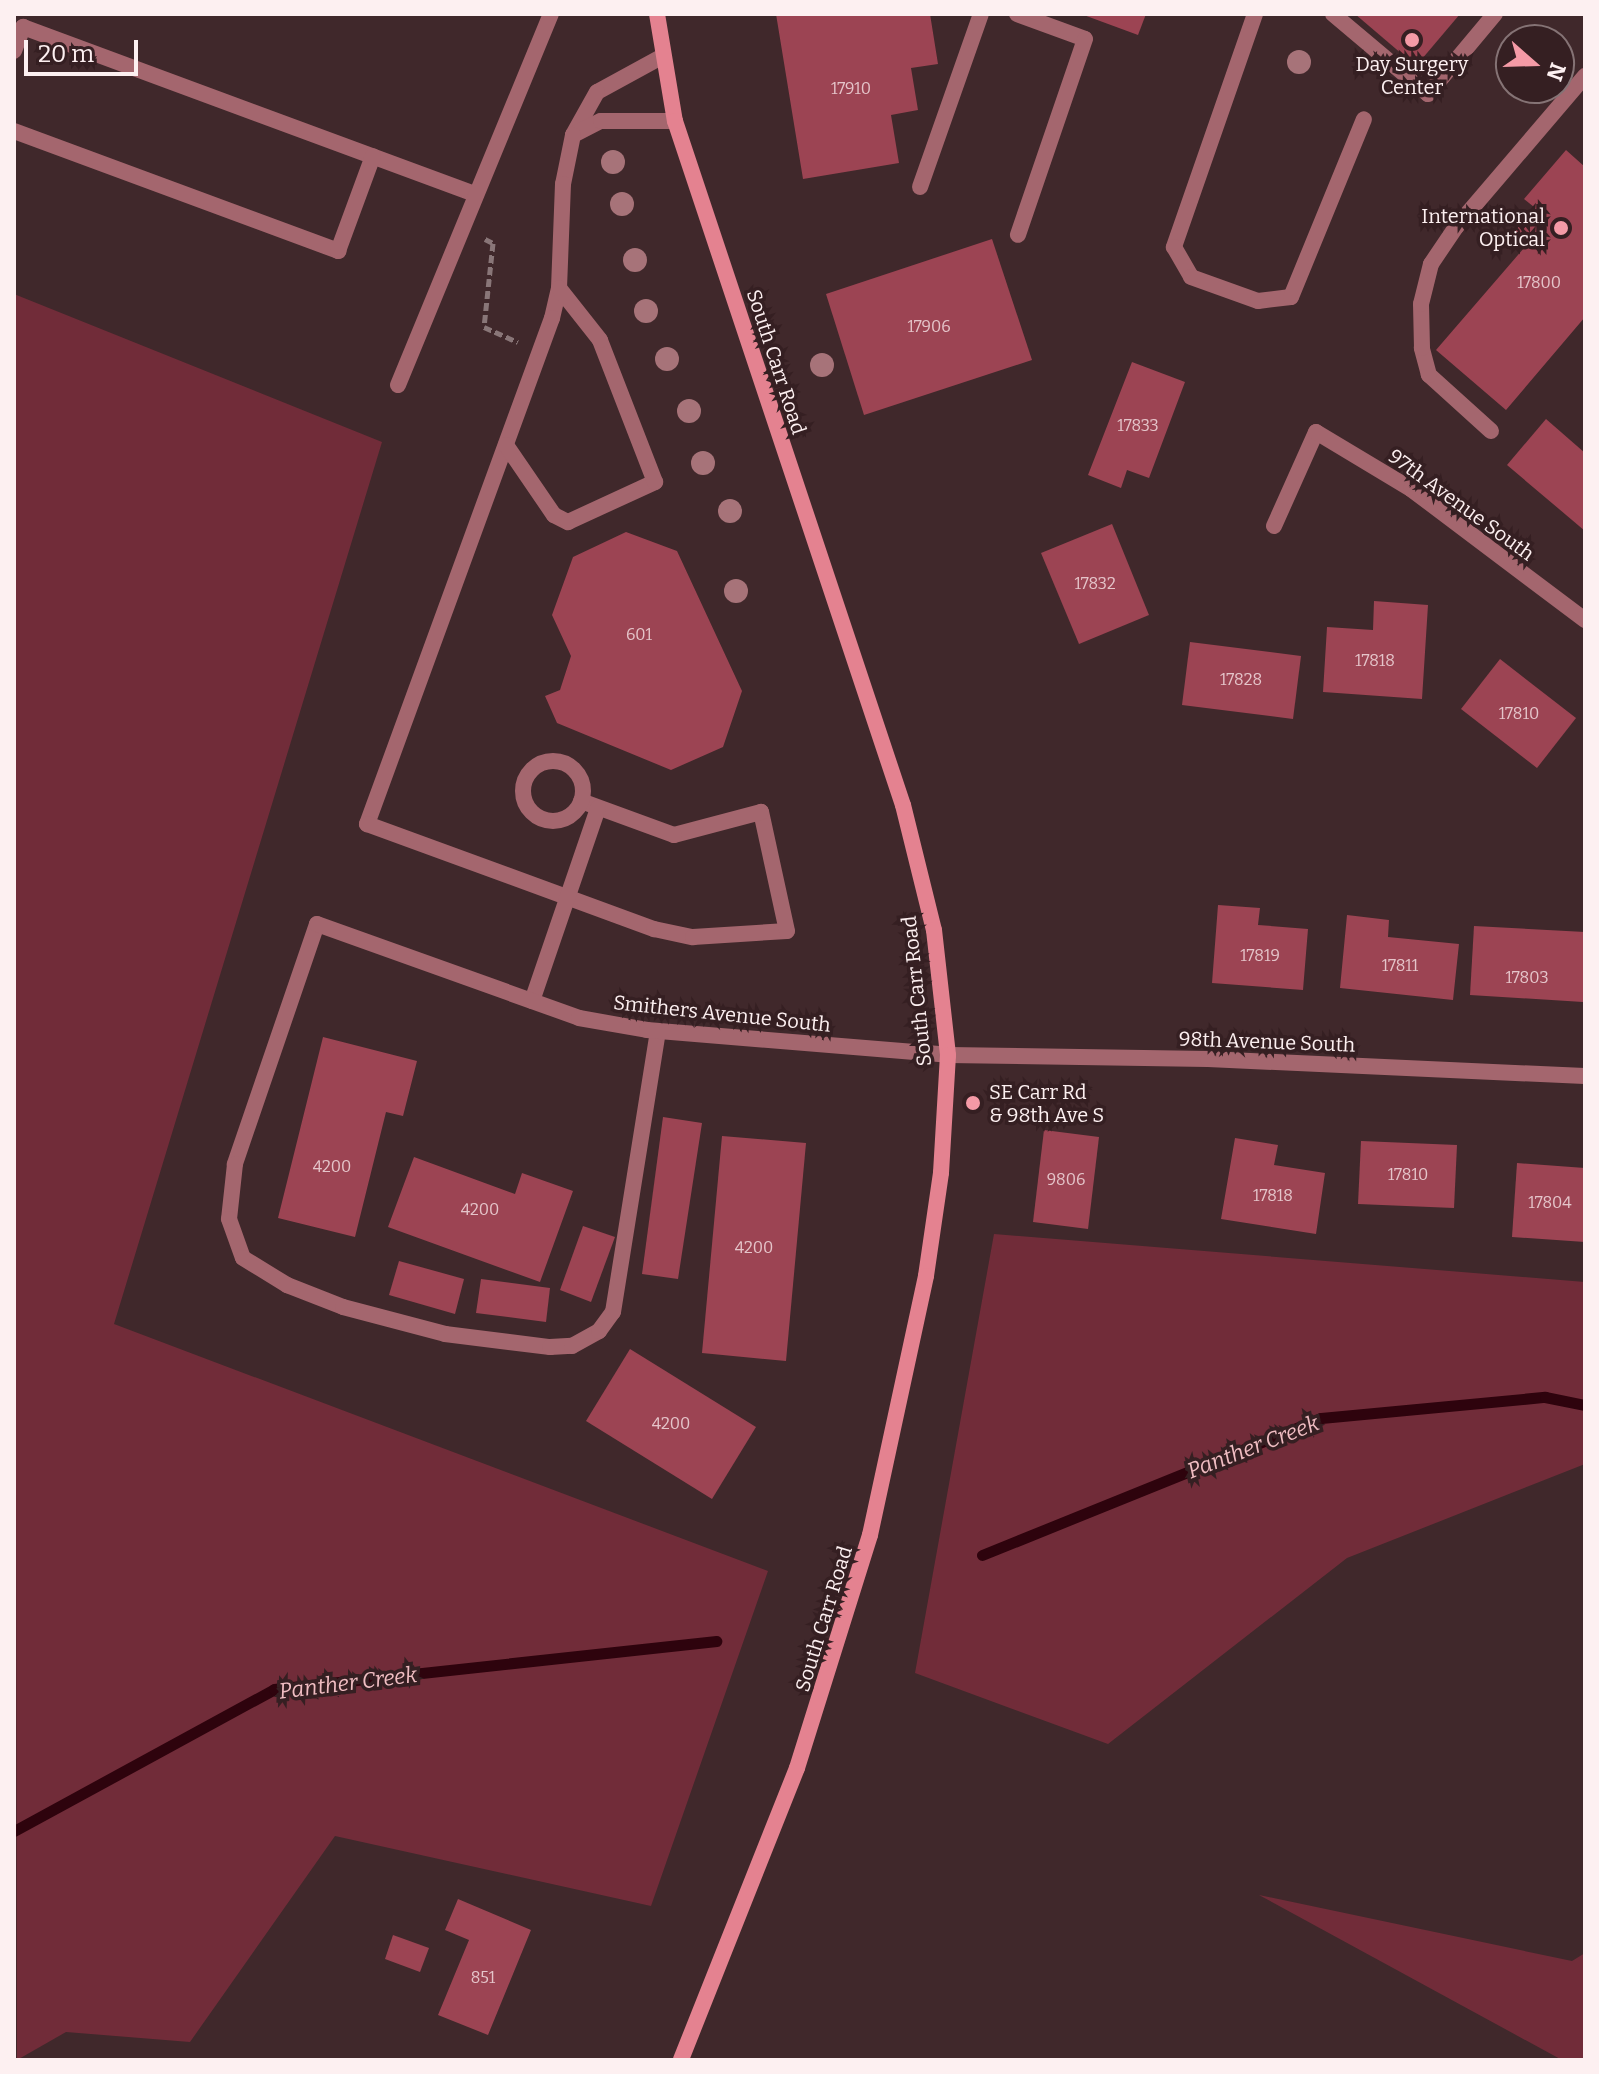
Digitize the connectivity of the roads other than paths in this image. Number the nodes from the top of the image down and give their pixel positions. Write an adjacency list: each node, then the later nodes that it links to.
1 (551, 14): 17 (street)
2 (657, 14): 9 (main road, South Carr Road)
3 (981, 14): 16 (street)
4 (1255, 14): 11 (street)
5 (1333, 14): 6 (street)
6 (1495, 14)
7 (1014, 15): 18 (street)
8 (14, 51): 15 (street)
9 (663, 56): 12 (main road, South Carr Road); 14 (street)
10 (1583, 82): 21 (street)
11 (1364, 119)
12 (675, 121): 14 (street); 30 (main road, South Carr Road)
13 (14, 131): 15 (street)
14 (573, 135): 19 (street)
15 (373, 156): 17 (street)
16 (920, 187)
17 (476, 195): 20 (street)
18 (1018, 235)
19 (559, 288): 22 (street); 22 (street)
20 (398, 385)
21 (1491, 431)
22 (506, 445): 27 (street)
23 (1274, 526): 24 (street, 97th Avenue South)
24 (1585, 620)
25 (581, 801): 26 (street)
26 (598, 808): 27 (street); 27 (street)
27 (567, 897): 28 (street)
28 (532, 1001): 29 (street, Smithers Avenue South); 29 (street, Smithers Avenue South)
29 (658, 1032): 30 (street, Smithers Avenue South)
30 (948, 1055): 31 (street, 98th Avenue South); 32 (main road, South Carr Road)
31 (1585, 1076)
32 (681, 2060)

